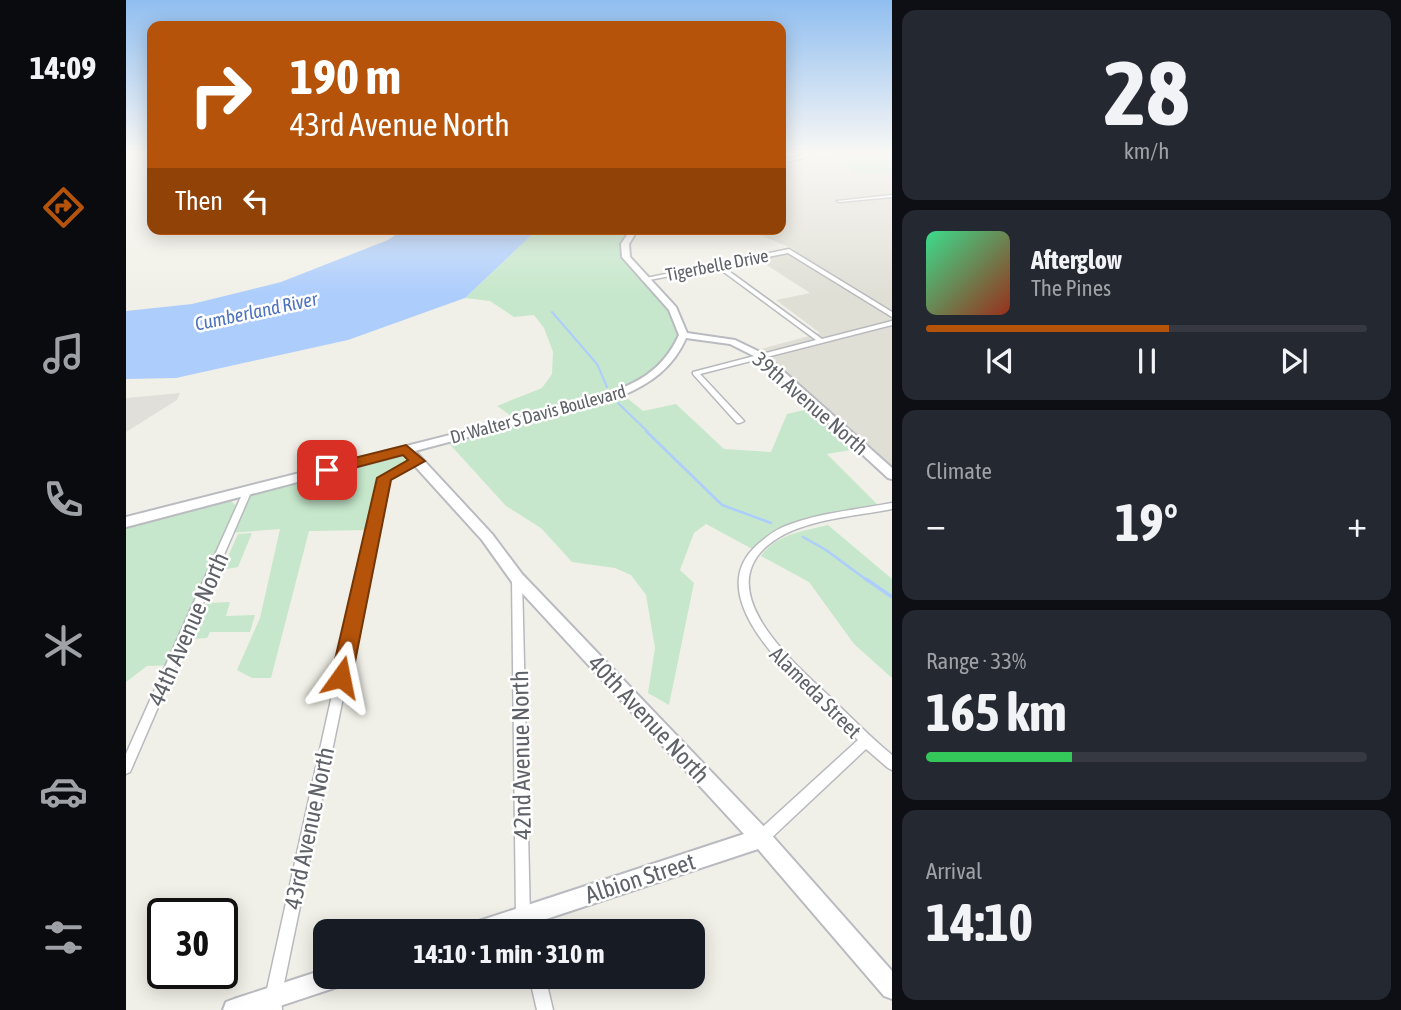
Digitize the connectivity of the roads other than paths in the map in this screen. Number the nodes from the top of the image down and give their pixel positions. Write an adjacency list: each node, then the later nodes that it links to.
1 (631, 235): 3 (main road)
2 (719, 265): 3 (street, Tigerbelle Drive); 4 (street, Tigerbelle Drive); 7 (street)
3 (644, 279): 6 (main road)
4 (892, 315)
5 (892, 323): 7 (street)
6 (683, 335): 8 (street, 39th Avenue North); 11 (main road, Dr Walter S Davis Boulevard)
7 (821, 341): 8 (street)
8 (761, 356): 9 (street); 13 (main road, 39th Avenue North)
9 (695, 373): 10 (street)
10 (740, 421)
11 (406, 449): 12 (main road, 40th Avenue North); 14 (main road, Dr Walter S Davis Boulevard)
12 (418, 461): 17 (main road, 40th Avenue North); 27 (street, 43rd Avenue North)
13 (892, 475)
14 (248, 490): 16 (main road, Dr Walter S Davis Boulevard); 20 (street, 44th Avenue North)
15 (892, 506): 18 (street, Alameda Street)
16 (126, 522)
17 (517, 578): 21 (main road, 40th Avenue North); 22 (street, 42nd Avenue North)
18 (866, 741): 19 (street, Alameda Street); 21 (street)
19 (892, 764)
20 (126, 768)
21 (761, 838): 23 (main road, Albion Street); 25 (main road, 40th Avenue North)
22 (525, 919)
23 (539, 919)
24 (313, 987): 27 (main road)
25 (892, 988)
26 (540, 989): 29 (street)
27 (274, 1004): 28 (main road)
28 (234, 1010)
29 (545, 1010)

